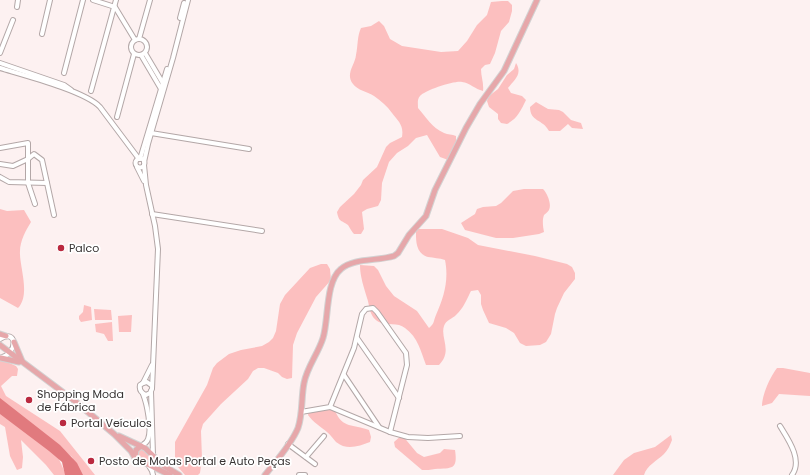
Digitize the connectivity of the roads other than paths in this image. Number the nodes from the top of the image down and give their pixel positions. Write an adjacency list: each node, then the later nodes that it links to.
1 (18, 0): 9 (street)
2 (50, 0): 12 (street)
3 (83, 0): 20 (street)
4 (93, 0): 10 (street)
5 (116, 0): 10 (street)
6 (150, 0): 13 (street)
7 (186, 0): 21 (street)
8 (537, 0): 56 (main road)
9 (17, 7)
10 (115, 7): 13 (street); 22 (street)
11 (13, 20): 14 (street)
12 (42, 34)
13 (137, 40): 15 (street); 16 (street)
14 (0, 53)
15 (134, 54): 16 (street); 23 (street)
16 (143, 54): 21 (street)
17 (0, 64): 19 (street)
18 (0, 68): 19 (street)
19 (13, 70): 28 (street)
20 (64, 73)
21 (163, 88): 24 (street); 28 (street)
22 (91, 91)
23 (117, 117)
24 (151, 133): 26 (street); 30 (street)
25 (0, 148): 27 (street)
26 (249, 149)
27 (28, 159): 29 (street); 32 (street); 33 (street)
28 (138, 162): 30 (street); 30 (street); 34 (street)
29 (0, 164)
30 (144, 164): 34 (street)
31 (0, 177): 32 (street)
32 (28, 183): 33 (street); 35 (street)
33 (47, 183): 37 (street)
34 (146, 185): 36 (street)
35 (35, 204)
36 (152, 214): 38 (street); 48 (street)
37 (54, 216)
38 (262, 231)
39 (0, 334): 40 (main road)
40 (6, 336): 42 (street); 43 (street)
41 (357, 338): 49 (street); 54 (street); 54 (street)
42 (0, 339)
43 (14, 342): 45 (street); 47 (main road)
44 (0, 345): 45 (main road)
45 (10, 353): 46 (street); 47 (main road)
46 (1, 358): 47 (main road)
47 (22, 362): 62 (main road)
48 (153, 362): 50 (street); 51 (street)
49 (344, 375): 55 (street); 57 (street)
50 (143, 382): 51 (street); 53 (street)
51 (152, 385): 52 (street)
52 (151, 391): 53 (street); 67 (street)
53 (143, 394): 66 (street)
54 (399, 398): 61 (street)
55 (330, 407): 56 (street); 58 (street)
56 (301, 412): 65 (main road)
57 (370, 413): 58 (street); 60 (street)
58 (362, 420): 60 (street)
59 (780, 426): 79 (street)
60 (380, 427): 61 (street)
61 (390, 432): 64 (street)
62 (114, 434): 66 (main road); 69 (main road)
63 (324, 436): 68 (street)
64 (460, 436)
65 (288, 444): 68 (street); 73 (main road)
66 (141, 446): 67 (main road); 69 (main road)
67 (153, 456): 76 (main road)
68 (306, 457): 71 (street)
69 (135, 458): 70 (main road)
70 (148, 464): 72 (main road); 74 (street)
71 (315, 464)
72 (161, 470): 74 (street); 75 (main road)
73 (267, 474)
74 (154, 475)
75 (170, 475)
76 (179, 475)
77 (299, 475): 78 (street)
78 (305, 475)
79 (792, 475)

